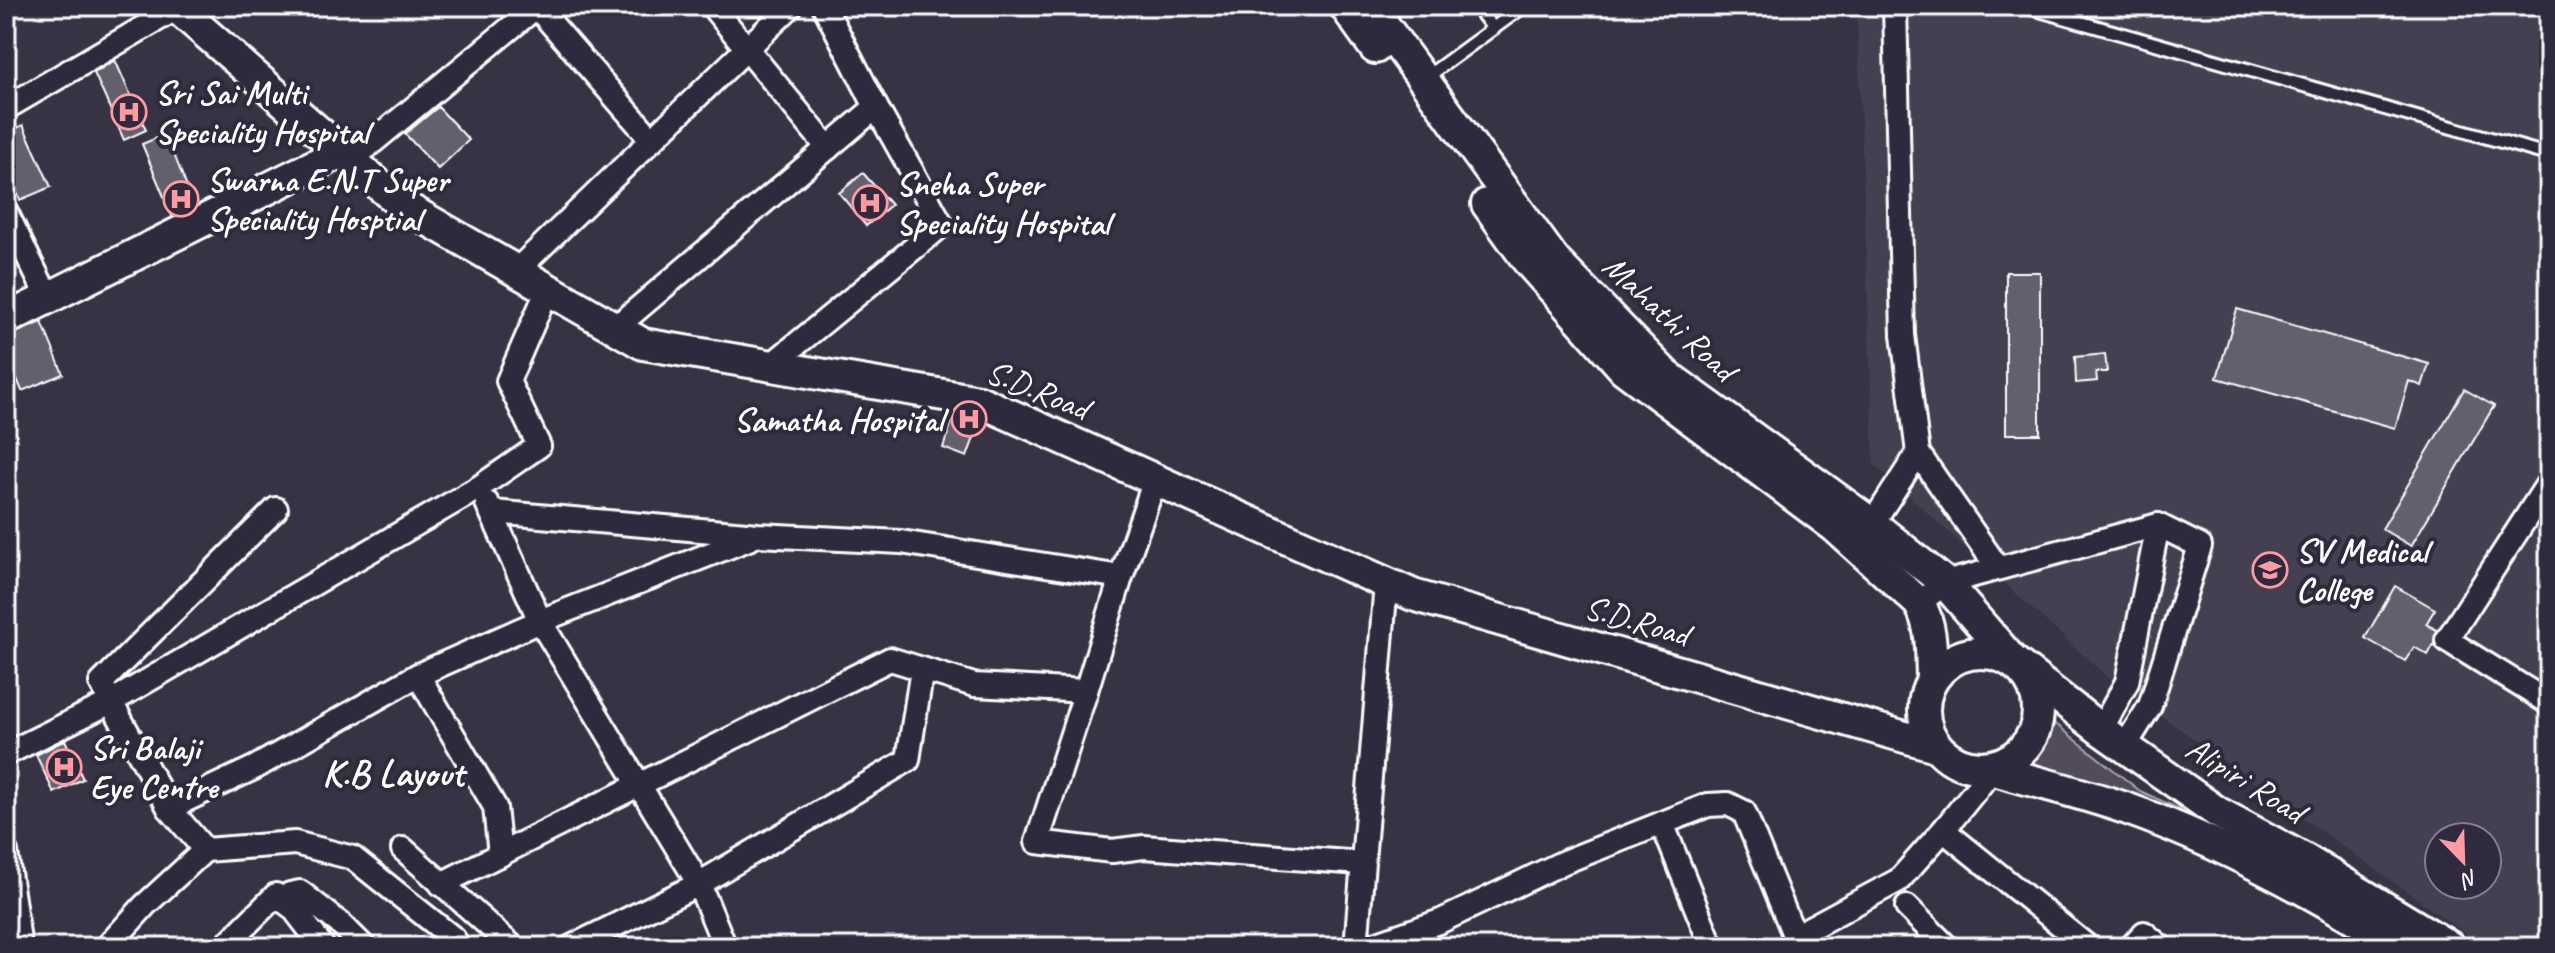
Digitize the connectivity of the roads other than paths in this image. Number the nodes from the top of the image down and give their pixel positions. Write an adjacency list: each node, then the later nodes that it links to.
1 (537, 6): 17 (street); 20 (street)
2 (712, 6): 13 (street)
3 (791, 6): 13 (street)
4 (824, 6): 15 (street)
5 (1345, 6): 22 (street, Mahathi Road)
6 (1370, 6): 14 (street, Mahathi Road)
7 (1476, 6): 12 (lane)
8 (1524, 6): 12 (lane)
9 (1895, 6): 29 (street)
10 (2023, 6): 19 (lane)
11 (188, 11): 16 (street); 20 (street, S.D.Road)
12 (1493, 28): 14 (lane)
13 (747, 48): 17 (street); 18 (street)
14 (1423, 80): 22 (street, Mahathi Road)
15 (876, 107): 18 (street); 28 (street)
16 (6, 108)
17 (652, 140): 23 (street)
18 (828, 148): 27 (street)
19 (2549, 155)
20 (346, 156): 23 (street, S.D.Road); 25 (street)
21 (6, 212): 25 (street)
22 (1536, 254): 35 (street, Mahathi Road); 42 (street, Mahathi Road)
23 (516, 271): 24 (street, S.D.Road)
24 (548, 289): 27 (street, S.D.Road); 32 (street)
25 (48, 298): 26 (street)
26 (6, 319)
27 (615, 328): 28 (street, S.D.Road)
28 (770, 366): 30 (street, S.D.Road)
29 (1918, 453): 35 (street); 38 (street)
30 (1155, 480): 39 (street); 40 (street, S.D.Road)
31 (2549, 482): 50 (street)
32 (478, 488): 34 (street); 49 (street)
33 (276, 509): 49 (street)
34 (493, 512): 37 (street); 43 (street)
35 (1872, 524): 41 (street, Mahathi Road)
36 (2158, 525): 38 (street); 51 (street); 51 (street)
37 (758, 535): 39 (street); 43 (street)
38 (1998, 568): 41 (street)
39 (1121, 577): 48 (street)
40 (1386, 583): 52 (street, S.D.Road); 63 (street)
41 (1945, 583): 42 (street); 44 (street, Mahathi Road)
42 (1919, 603): 47 (street)
43 (540, 621): 46 (street); 55 (street)
44 (2012, 660): 47 (street); 51 (street, Alipiri Road); 54 (street)
45 (922, 669): 48 (street); 55 (street); 65 (street)
46 (418, 675): 56 (street); 62 (street)
47 (1932, 679): 52 (street)
48 (1086, 691): 63 (street)
49 (111, 702): 53 (street); 56 (street)
50 (2549, 703)
51 (2113, 738): 87 (street, Alipiri Road)
52 (1936, 746): 54 (street)
53 (6, 754)
54 (1988, 769): 58 (street); 86 (street, Alipiri Road)
55 (639, 785): 62 (street); 65 (street)
56 (169, 808): 60 (street)
57 (1662, 823): 69 (street); 80 (street); 81 (street)
58 (1946, 827): 68 (street); 69 (street)
59 (403, 849): 64 (street)
60 (205, 850): 72 (street); 75 (street)
61 (6, 852): 71 (street)
62 (500, 855): 64 (street)
63 (1361, 863): 79 (street)
64 (441, 884): 76 (street)
65 (699, 884): 77 (street); 78 (street)
66 (283, 901): 70 (street); 73 (street); 74 (street)
67 (1907, 907): 82 (street)
68 (2061, 939): 83 (street)
69 (1797, 942)
70 (231, 944)
71 (20, 947)
72 (107, 947)
73 (323, 947)
74 (364, 947)
75 (459, 947)
76 (513, 947)
77 (571, 947)
78 (725, 947)
79 (1356, 947)
80 (1366, 947)
81 (1712, 947)
82 (1947, 947)
83 (2088, 947)
84 (2131, 947): 85 (street)
85 (2161, 947)
86 (2402, 947)
87 (2450, 947)

